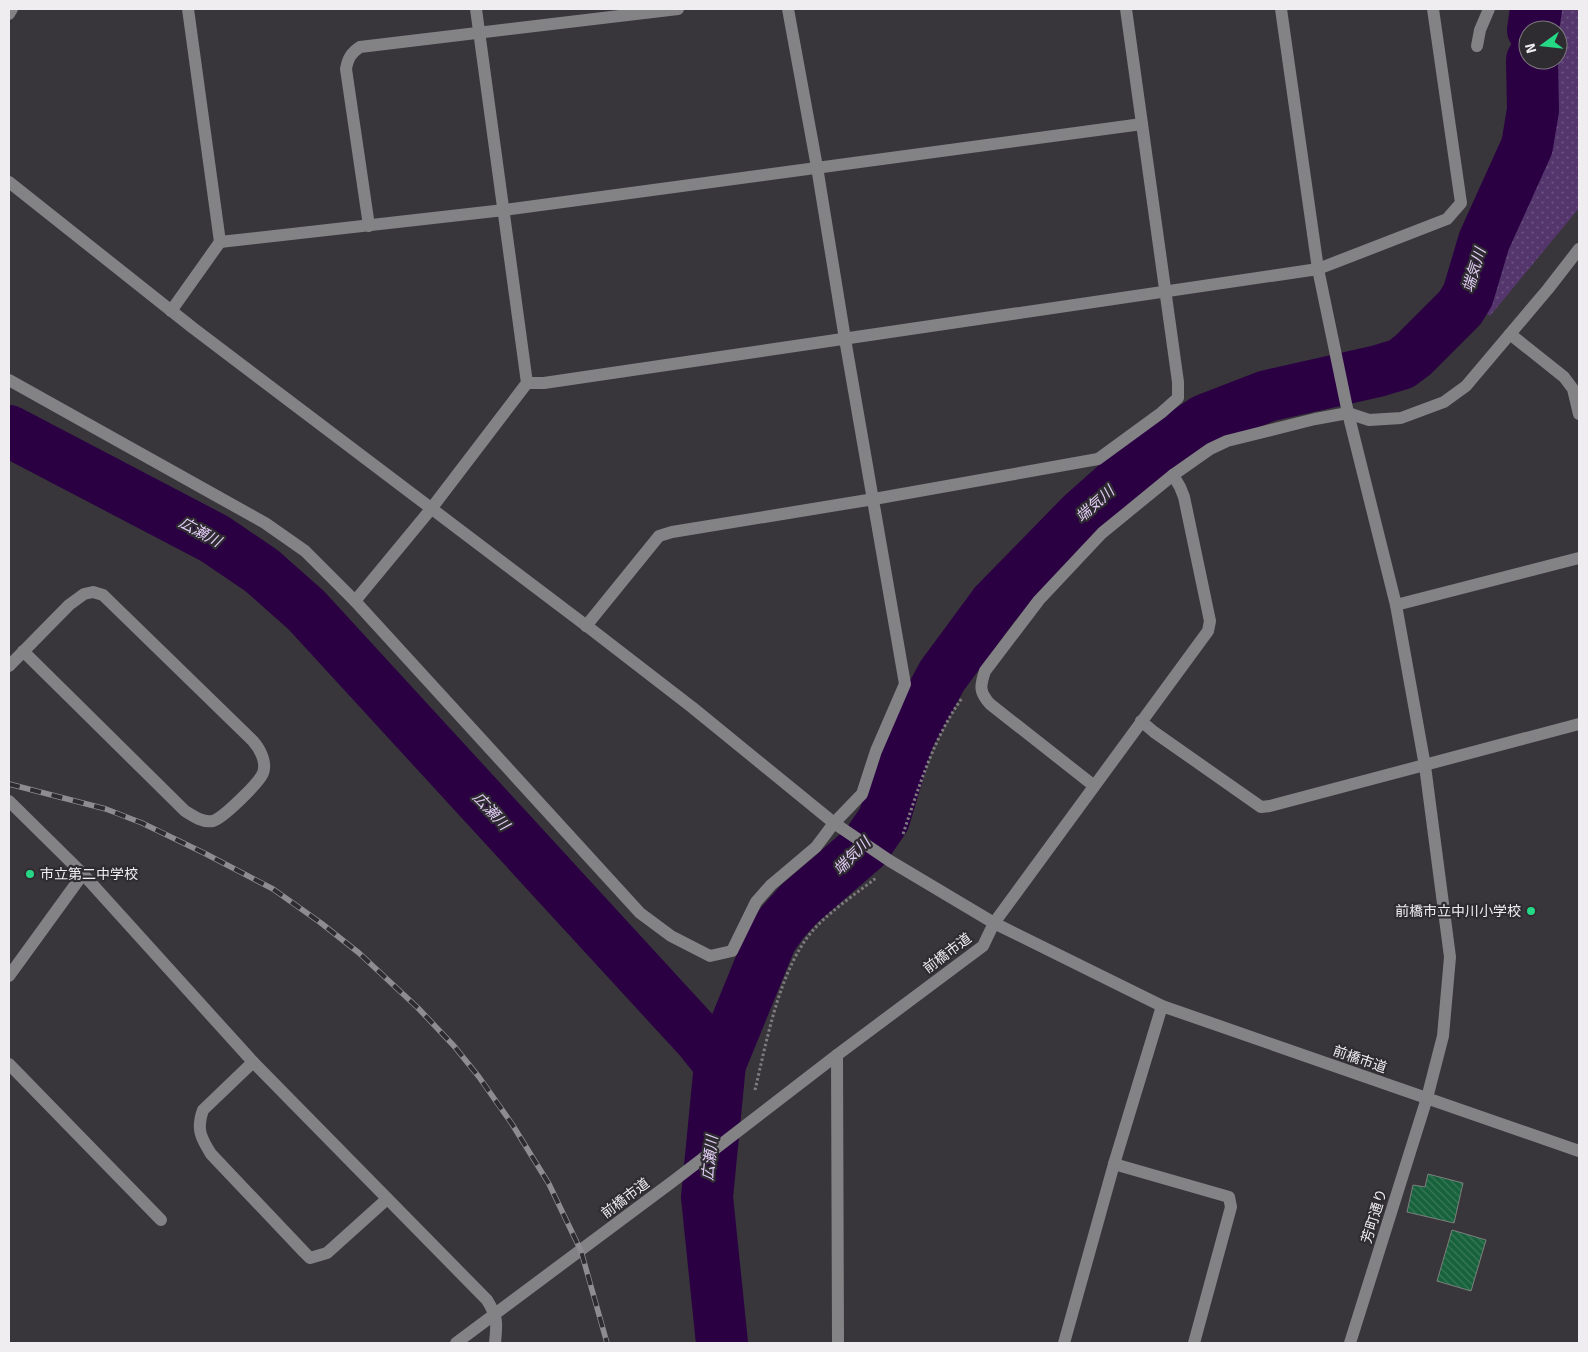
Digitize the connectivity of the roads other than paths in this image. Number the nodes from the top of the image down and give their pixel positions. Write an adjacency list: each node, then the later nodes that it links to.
1 (12, 9): 10 (street)
2 (188, 9): 18 (street)
3 (476, 9): 11 (street)
4 (678, 9): 11 (street)
5 (788, 9): 14 (street)
6 (1126, 9): 13 (street)
7 (1281, 9): 20 (street, 芳町通り)
8 (1433, 9): 20 (street)
9 (1489, 9): 12 (street)
10 (9, 14)
11 (479, 34): 16 (street); 17 (street)
12 (1477, 46)
13 (1142, 124): 14 (street); 21 (street)
14 (817, 167): 16 (street); 24 (street)
15 (10, 185): 22 (street)
16 (504, 210): 17 (street); 26 (street)
17 (369, 226): 18 (street)
18 (220, 242): 22 (street)
19 (1579, 249): 23 (street)
20 (1318, 269): 21 (street); 28 (street, 芳町通り)
21 (1165, 291): 24 (street); 31 (street)
22 (171, 311): 32 (street)
23 (1510, 334): 27 (street); 28 (street)
24 (845, 339): 26 (street); 31 (street)
25 (9, 380): 34 (street)
26 (527, 383): 32 (street)
27 (1576, 386): 29 (street)
28 (1347, 407): 30 (street); 35 (street, 芳町通り)
29 (1579, 414)
30 (1173, 475): 39 (street); 42 (street)
31 (874, 499): 36 (street); 44 (street)
32 (432, 509): 34 (street); 36 (street)
33 (1579, 558): 35 (street)
34 (355, 601): 44 (street)
35 (1396, 605): 41 (street, 芳町通り)
36 (586, 626): 44 (street)
37 (23, 651): 37 (street); 38 (street)
38 (9, 666)
39 (1141, 721): 41 (street); 42 (street)
40 (1579, 724): 41 (street)
41 (1425, 766): 52 (street, 芳町通り)
42 (1094, 786): 46 (street)
43 (9, 801): 45 (street)
44 (834, 823): 46 (street)
45 (83, 874): 47 (street); 50 (street)
46 (994, 923): 48 (street, 前橋市道); 49 (street, 前橋市道)
47 (9, 976)
48 (1162, 1006): 52 (street, 前橋市道); 54 (street)
49 (837, 1055): 57 (street, 前橋市道); 60 (street)
50 (253, 1062): 55 (street); 55 (street)
51 (9, 1064): 56 (street)
52 (1427, 1098): 53 (street, 前橋市道); 63 (street, 芳町通り)
53 (1579, 1151)
54 (1114, 1164): 61 (street); 62 (street)
55 (387, 1199): 57 (street)
56 (160, 1220)
57 (495, 1314): 58 (street, 前橋市道); 59 (street)
58 (456, 1343)
59 (494, 1343)
60 (838, 1343)
61 (1064, 1343)
62 (1194, 1343)
63 (1350, 1343)

